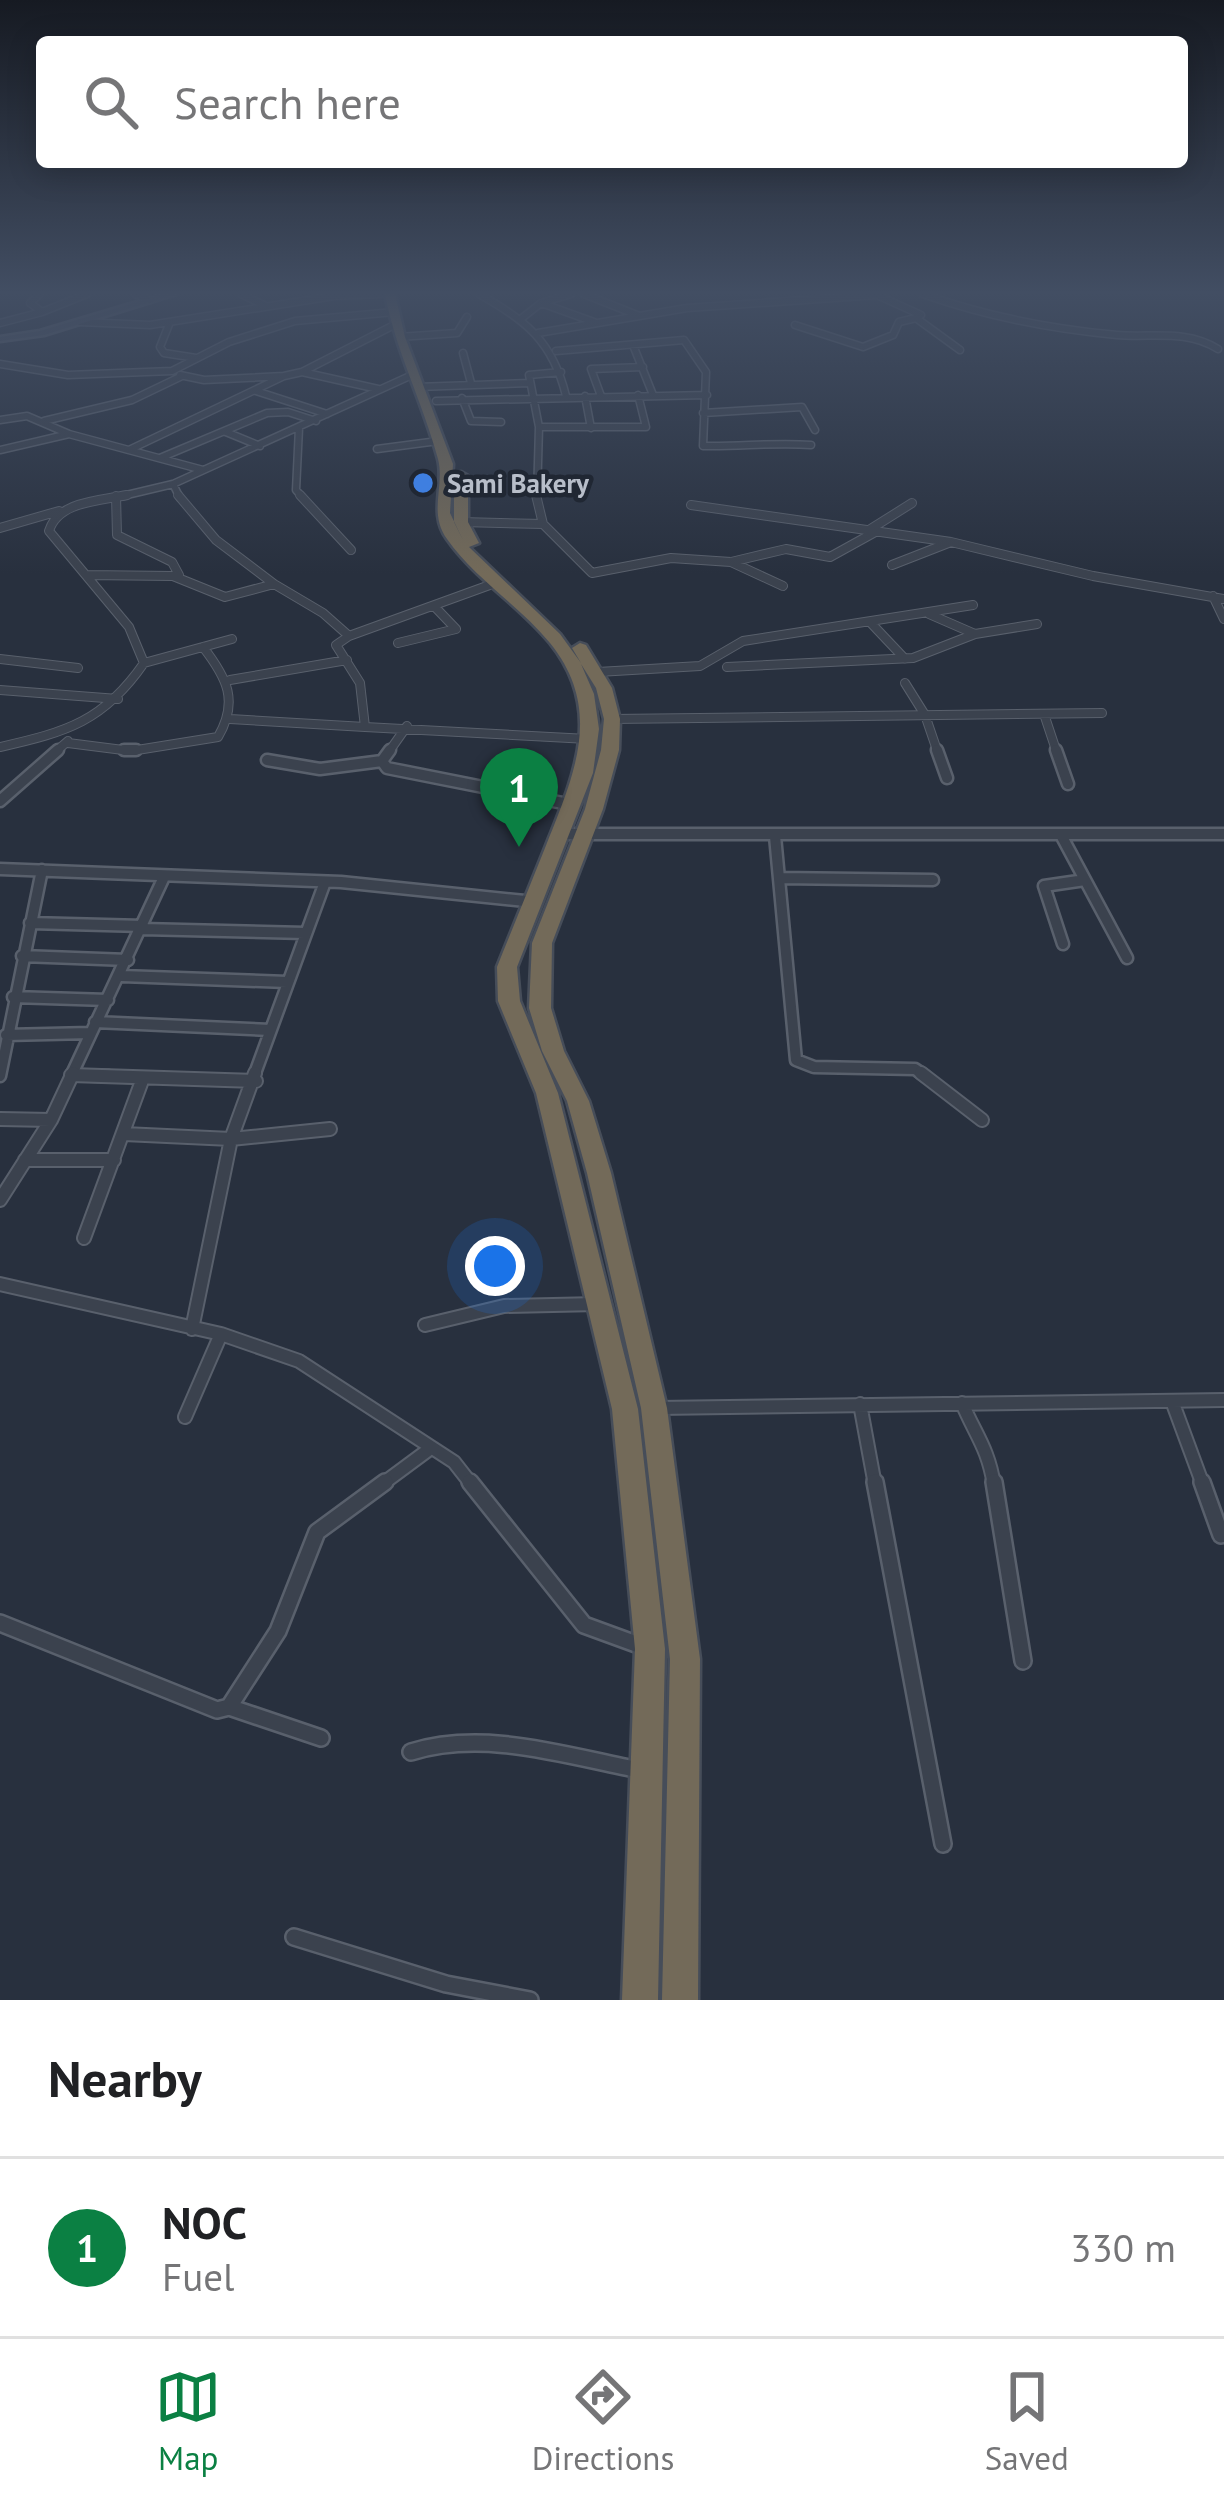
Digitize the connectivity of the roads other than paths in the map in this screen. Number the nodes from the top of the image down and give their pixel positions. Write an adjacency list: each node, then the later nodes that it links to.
1 (158, 387): 26 (street)
2 (263, 387): 13 (street)
3 (373, 387): 12 (street)
4 (417, 387): 12 (street)
5 (424, 387): 34 (highway); 47 (highway)
6 (425, 387): 21 (street)
7 (531, 387): 19 (street)
8 (564, 387): 20 (street)
9 (598, 387): 18 (street)
10 (651, 387): 16 (street)
11 (707, 387): 14 (street)
12 (381, 389): 23 (street)
13 (256, 391): 23 (street); 39 (street)
14 (707, 394): 16 (street); 22 (street)
15 (638, 395): 16 (street); 18 (street); 30 (street)
16 (653, 395)
17 (585, 396): 18 (street); 20 (street); 30 (street)
18 (601, 396)
19 (533, 397): 20 (street); 21 (street); 28 (street)
20 (566, 397)
21 (462, 398): 27 (street)
22 (703, 412): 31 (street); 35 (street)
23 (328, 414): 25 (street)
24 (0, 420): 26 (street)
25 (316, 421): 29 (street); 32 (street)
26 (39, 422): 33 (street)
27 (501, 422)
28 (539, 427): 30 (street); 48 (street)
29 (299, 428): 36 (street); 52 (street)
30 (591, 428)
31 (815, 430)
32 (226, 432): 36 (street); 40 (street)
33 (69, 434): 38 (street); 39 (street)
34 (438, 441): 37 (street); 57 (highway)
35 (811, 445)
36 (260, 446): 41 (street)
37 (377, 449)
38 (0, 450)
39 (129, 450): 40 (street)
40 (157, 459): 41 (street)
41 (203, 470): 42 (street)
42 (173, 484): 43 (street); 58 (street)
43 (116, 496): 46 (street); 56 (street)
44 (912, 503): 50 (street)
45 (691, 506): 50 (street)
46 (68, 508): 49 (street); 55 (street)
47 (460, 522): 48 (street); 68 (highway)
48 (544, 524): 53 (street)
49 (0, 528)
50 (873, 530): 51 (street); 53 (street)
51 (951, 542): 54 (street); 60 (street)
52 (351, 550)
53 (731, 562): 59 (street)
54 (892, 565)
55 (86, 575): 56 (street); 77 (street)
56 (179, 575): 58 (street)
57 (498, 583): 63 (street); 68 (highway)
58 (274, 584): 70 (street)
59 (783, 586)
60 (1213, 596): 61 (street); 65 (street)
61 (1224, 599)
62 (973, 605): 64 (street)
63 (434, 606): 70 (street); 72 (street)
64 (928, 614): 66 (street); 69 (street)
65 (1224, 619)
66 (870, 622): 75 (street); 80 (street)
67 (1037, 624): 69 (street)
68 (554, 627): 80 (highway); 93 (highway)
69 (975, 634): 75 (street)
70 (349, 636): 76 (street)
71 (232, 639): 73 (street)
72 (398, 643)
73 (202, 647): 77 (street); 81 (street)
74 (0, 659): 79 (street)
75 (905, 659): 78 (street)
76 (347, 660): 81 (street); 91 (street)
77 (144, 663): 84 (street)
78 (727, 667)
79 (78, 668)
80 (598, 672): 89 (highway)
81 (230, 680): 88 (street)
82 (905, 683): 87 (street)
83 (0, 690): 84 (street)
84 (121, 700): 92 (street)
85 (1102, 713): 86 (street)
86 (1044, 714): 87 (street); 98 (street)
87 (925, 715): 89 (street); 97 (street)
88 (230, 719): 91 (street); 92 (street)
89 (612, 719): 101 (highway)
90 (407, 726): 91 (street); 93 (street); 96 (street)
91 (365, 727)
92 (68, 737): 94 (street); 99 (street)
93 (592, 740): 100 (highway)
94 (0, 747)
95 (267, 760): 96 (street)
96 (382, 760): 100 (street)
97 (946, 778)
98 (1068, 784)
99 (0, 801)
100 (574, 805): 101 (highway)
101 (571, 834): 104 (street); 112 (highway); 139 (highway)
102 (1224, 834): 103 (street)
103 (1061, 835): 104 (street); 110 (street)
104 (776, 836): 108 (street)
105 (0, 869): 106 (street)
106 (42, 870): 107 (street); 113 (street)
107 (164, 877): 111 (street); 114 (street)
108 (779, 878): 109 (street); 133 (street)
109 (933, 880)
110 (1085, 880): 116 (street); 118 (street)
111 (325, 882): 112 (street); 115 (street)
112 (535, 902): 140 (highway)
113 (30, 923): 114 (street); 117 (street)
114 (142, 927): 115 (street); 119 (street)
115 (305, 933): 121 (street)
116 (1064, 944)
117 (22, 956): 119 (street); 122 (street)
118 (1127, 958)
119 (128, 960): 120 (street)
120 (122, 976): 121 (street); 123 (street)
121 (287, 982): 125 (street)
122 (13, 997): 123 (street); 126 (street)
123 (108, 1000): 124 (street)
124 (93, 1028): 125 (street); 126 (street); 127 (street)
125 (270, 1030): 130 (street)
126 (6, 1035): 128 (street)
127 (71, 1075): 129 (street); 132 (street)
128 (0, 1076)
129 (143, 1078): 130 (street); 135 (street)
130 (256, 1081): 136 (street)
131 (0, 1119): 132 (street)
132 (51, 1120): 137 (street)
133 (982, 1120)
134 (330, 1130): 136 (street)
135 (124, 1134): 136 (street); 138 (street)
136 (231, 1139): 146 (street)
137 (26, 1160): 138 (street); 141 (street)
138 (114, 1160): 142 (street)
139 (599, 1173): 140 (street); 153 (highway)
140 (568, 1175): 144 (highway)
141 (0, 1201)
142 (84, 1238)
143 (0, 1284): 146 (street)
144 (598, 1304): 145 (street); 152 (highway)
145 (425, 1325)
146 (192, 1328): 147 (street)
147 (221, 1334): 154 (street); 155 (street)
148 (1224, 1400): 149 (street)
149 (1172, 1401): 150 (street); 156 (street)
150 (962, 1403): 151 (street); 159 (street)
151 (860, 1404): 153 (street); 164 (street)
152 (625, 1408): 153 (street); 158 (highway)
153 (654, 1408): 168 (highway)
154 (185, 1417)
155 (431, 1448): 158 (street); 160 (street)
156 (1221, 1535)
157 (0, 1622): 160 (street)
158 (650, 1648): 163 (highway)
159 (1023, 1660)
160 (229, 1707): 161 (street)
161 (321, 1738)
162 (411, 1752): 163 (street)
163 (644, 1770): 167 (highway)
164 (943, 1844)
165 (294, 1937): 166 (street)
166 (530, 2000)
167 (640, 2000)
168 (680, 2000)

